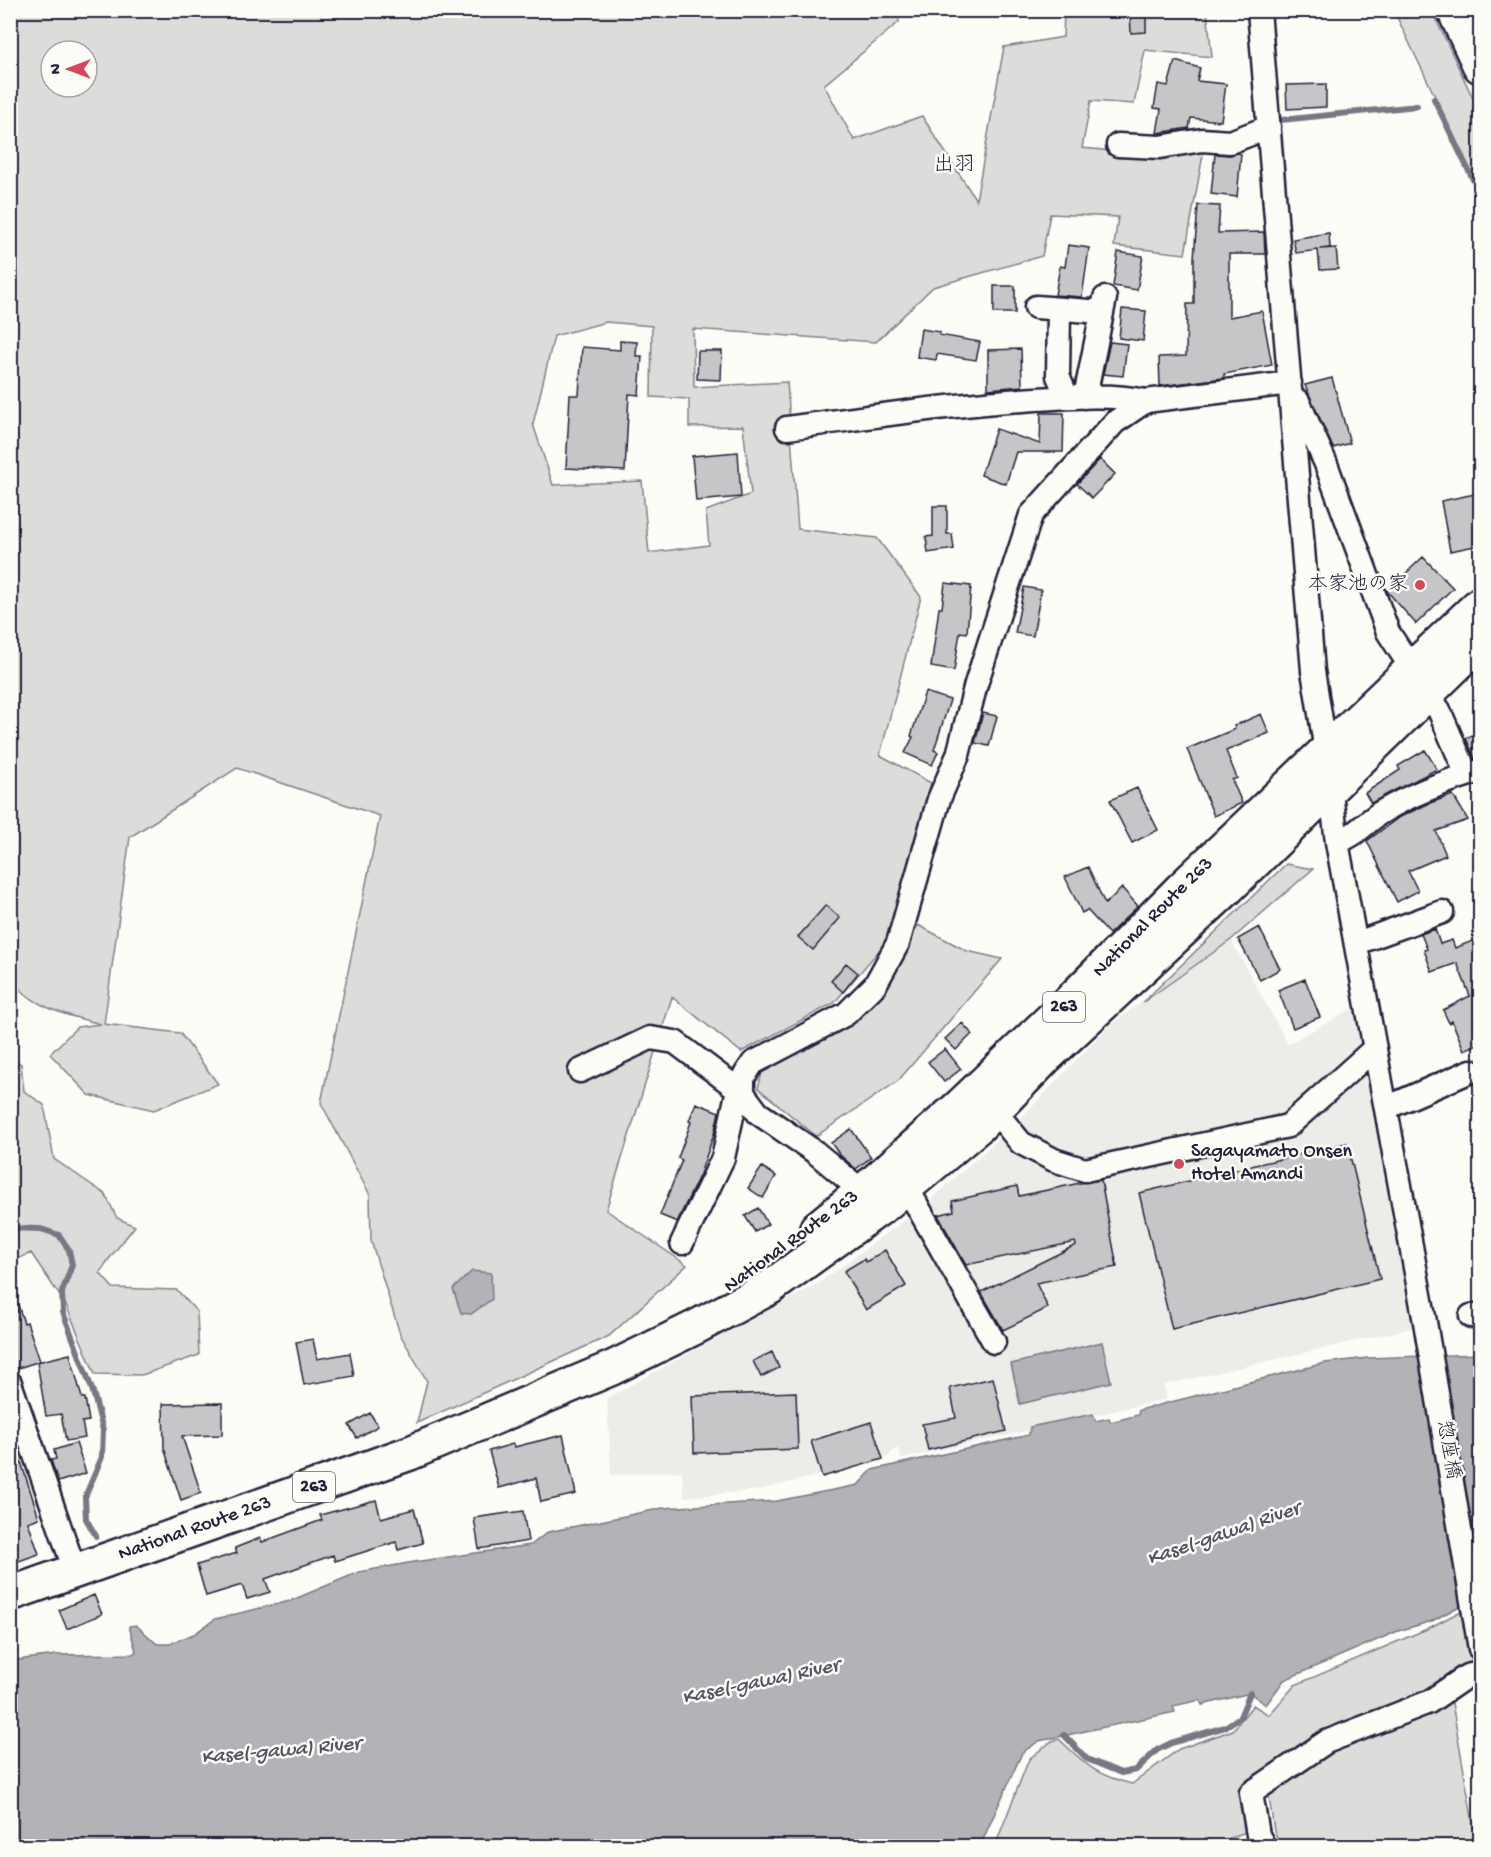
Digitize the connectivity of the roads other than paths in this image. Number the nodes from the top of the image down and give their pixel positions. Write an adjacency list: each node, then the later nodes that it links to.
1 (1259, 10): 4 (street, 惣座橋)
2 (1454, 10): 3 (highway)
3 (1480, 66)
4 (1269, 127): 5 (street); 8 (street, 惣座橋)
5 (1118, 145)
6 (1036, 307): 7 (street)
7 (1059, 309): 9 (street); 9 (street)
8 (1290, 383): 10 (street); 14 (street); 15 (street, 惣座橋)
9 (1076, 397): 10 (street); 11 (street)
10 (1146, 401): 24 (street)
11 (787, 428)
12 (1480, 604): 14 (highway, National Route 263 / 263)
13 (1480, 642): 14 (highway, National Route 263 / 263)
14 (1420, 682): 15 (highway, National Route 263 / 263); 16 (street); 17 (highway, National Route 263 / 263)
15 (1326, 751): 17 (street, 惣座橋); 25 (highway, National Route 263 / 263)
16 (1474, 773): 18 (street)
17 (1329, 789): 18 (street, 惣座橋); 25 (highway, National Route 263 / 263)
18 (1336, 842): 20 (street, 惣座橋)
19 (1442, 912): 20 (street)
20 (1357, 943): 21 (street, 惣座橋)
21 (1376, 1048): 25 (street); 26 (street, 惣座橋)
22 (580, 1071): 24 (street)
23 (1471, 1071): 26 (street)
24 (743, 1092): 28 (street); 29 (street)
25 (985, 1100): 27 (highway, National Route 263 / 263); 28 (highway, National Route 263 / 263)
26 (1386, 1108): 35 (street, 惣座橋)
27 (906, 1186): 30 (street); 31 (highway, National Route 263 / 263)
28 (859, 1194): 31 (highway, National Route 263 / 263)
29 (682, 1243)
30 (994, 1342)
31 (612, 1368): 33 (highway, National Route 263 / 263)
32 (10, 1383): 33 (street)
33 (75, 1571): 34 (highway, National Route 263 / 263)
34 (10, 1594)
35 (1480, 1650)
36 (1480, 1672): 37 (street)
37 (1264, 1846)

